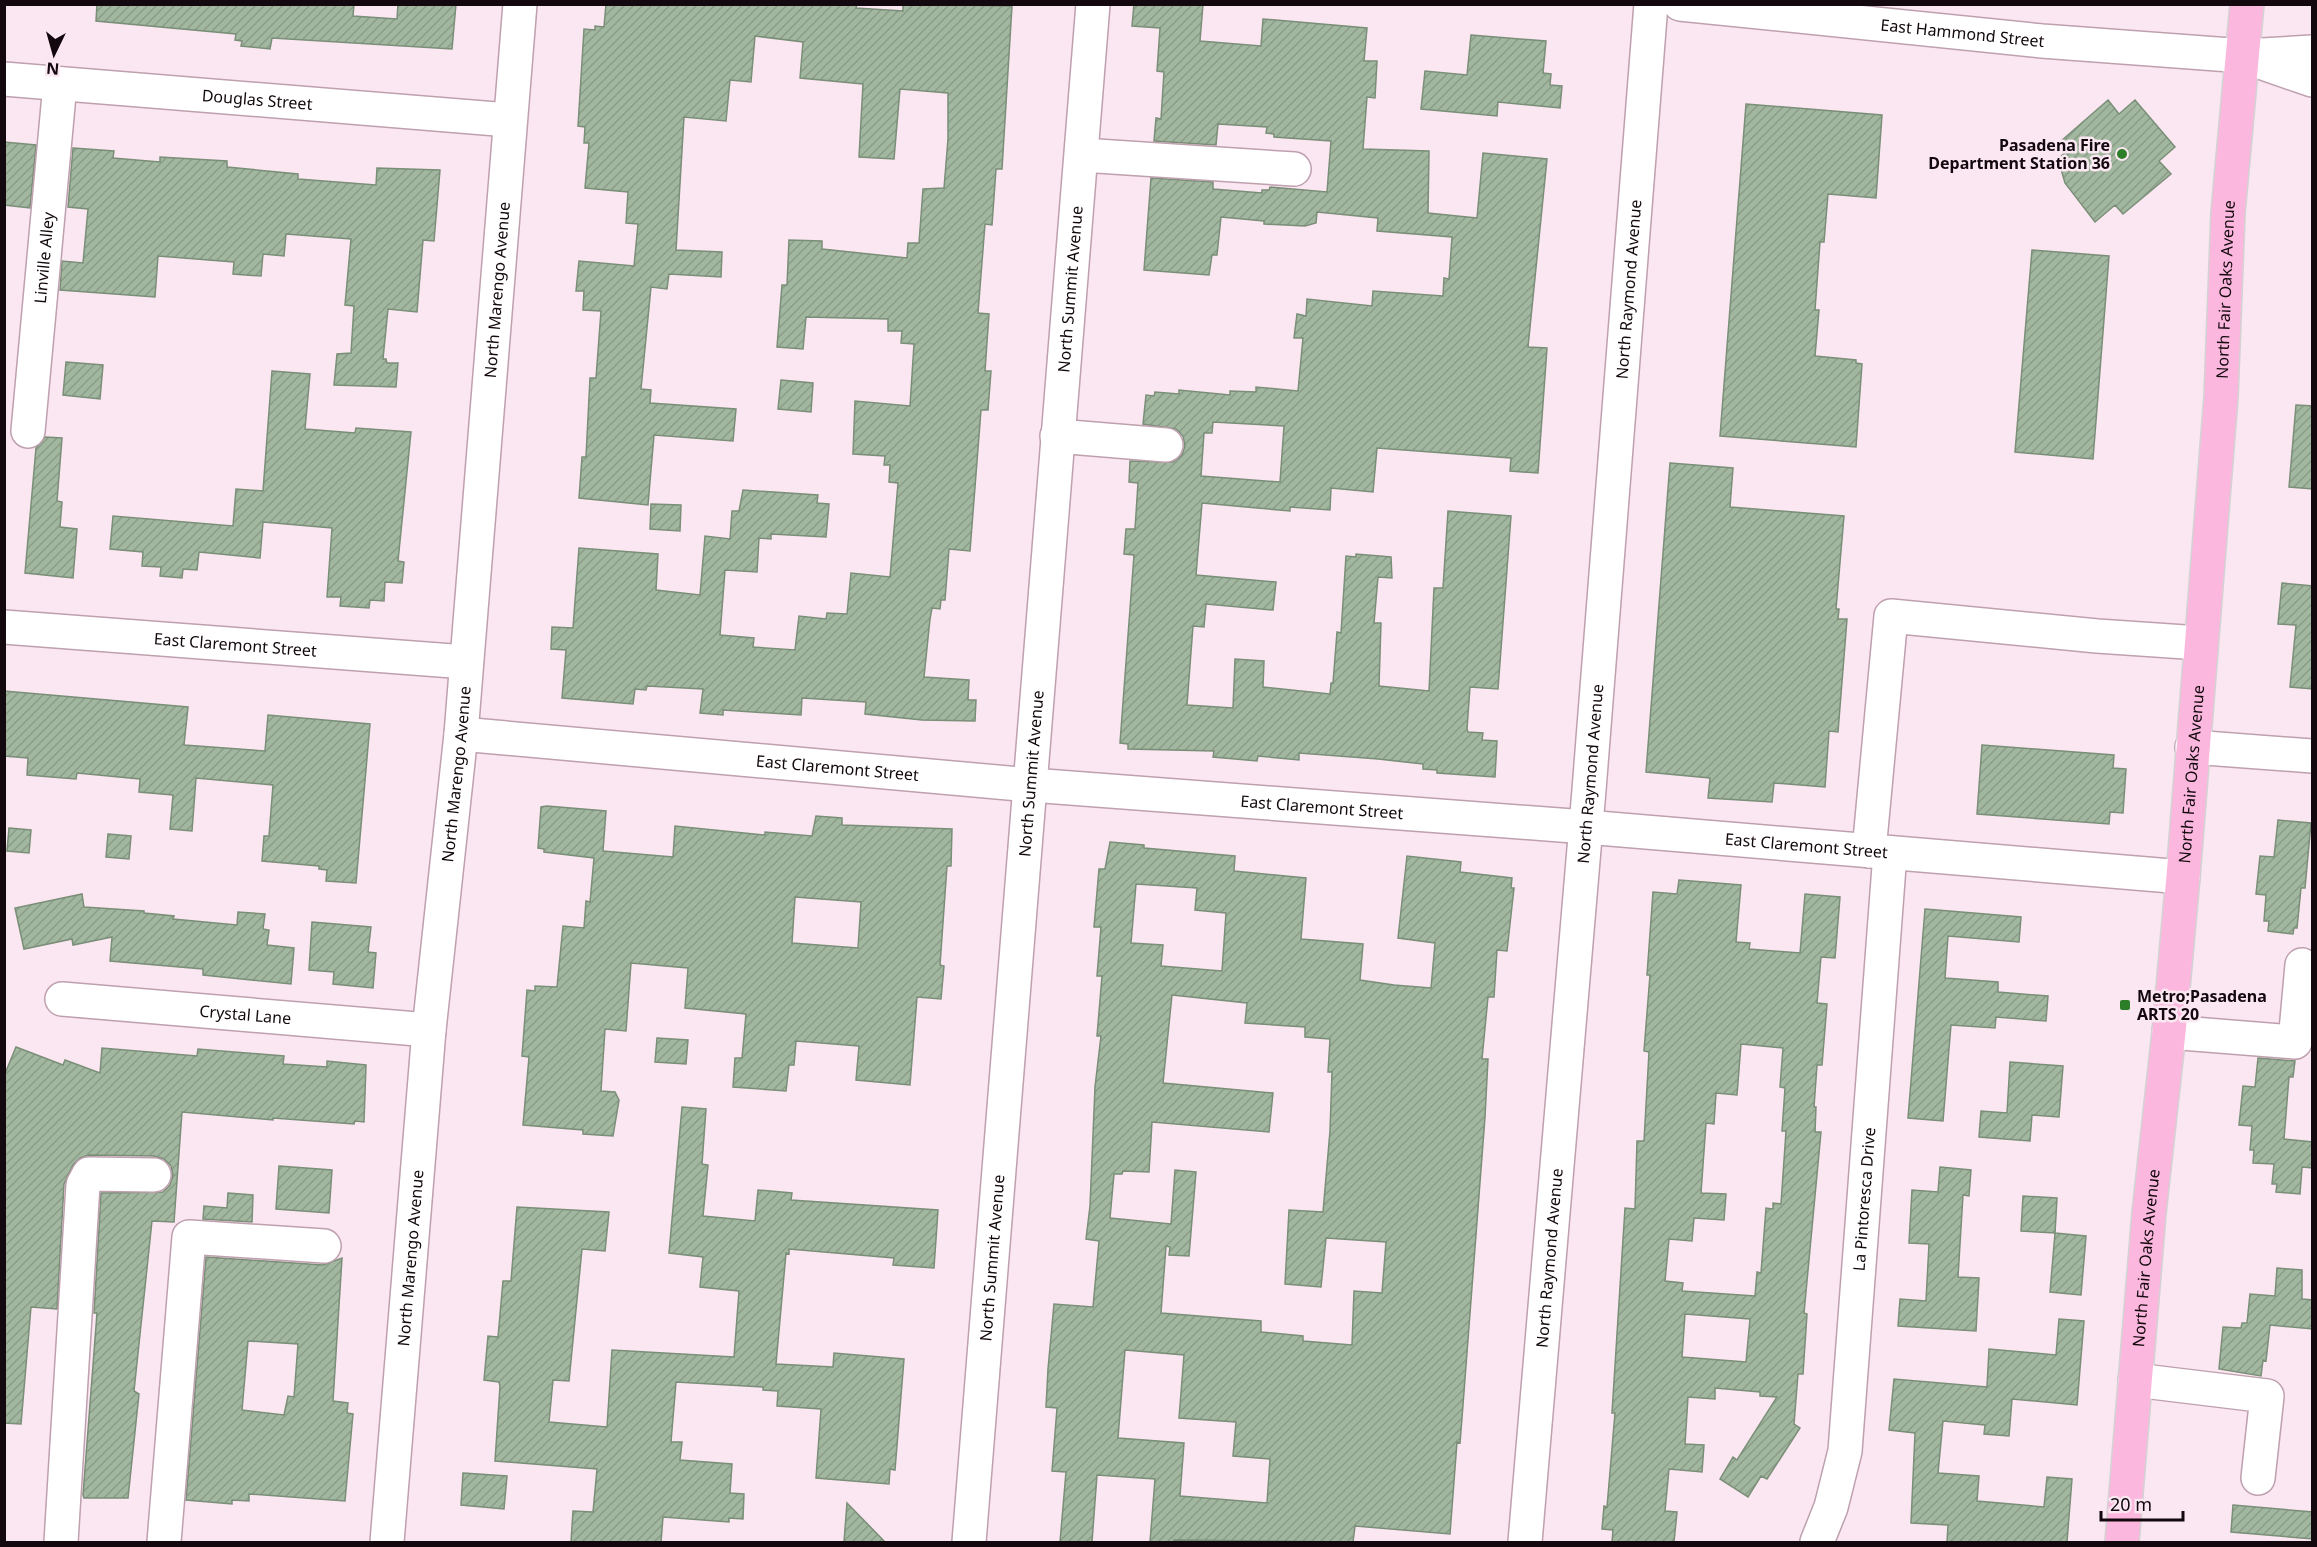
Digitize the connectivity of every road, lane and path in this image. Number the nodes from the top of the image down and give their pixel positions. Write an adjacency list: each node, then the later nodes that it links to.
1 (520, 4): 12 (street, North Marengo Avenue)
2 (1093, 4): 13 (street, North Summit Avenue)
3 (1651, 4): 25 (street, North Raymond Avenue)
4 (1680, 4): 6 (street, East Hammond Street)
5 (2247, 4): 8 (main road, North Fair Oaks Avenue)
6 (1945, 18): 8 (street, East Hammond Street)
7 (2313, 52): 8 (street)
8 (2244, 56): 10 (street); 19 (main road, North Fair Oaks Avenue)
9 (4, 79): 11 (street, Douglas Street)
10 (2313, 80)
11 (60, 84): 12 (street, Douglas Street); 15 (street, Linville Alley)
12 (509, 120): 20 (street, North Marengo Avenue)
13 (1082, 155): 14 (street); 16 (street, North Summit Avenue)
14 (1294, 169)
15 (28, 431)
16 (1057, 436): 17 (street); 24 (street, North Summit Avenue)
17 (1166, 445)
18 (4, 627): 20 (street, East Claremont Street)
19 (2200, 643): 22 (main road, North Fair Oaks Avenue); 26 (street, La Pintoresca Drive)
20 (466, 662): 21 (street, North Marengo Avenue)
21 (461, 734): 24 (street, East Claremont Street); 30 (street, North Marengo Avenue)
22 (2192, 747): 23 (street); 27 (main road, North Fair Oaks Avenue)
23 (2313, 756)
24 (1031, 785): 25 (street, East Claremont Street); 39 (street, North Summit Avenue)
25 (1586, 827): 26 (street, East Claremont Street); 40 (street, North Raymond Avenue)
26 (1880, 852): 27 (street, East Claremont Street); 41 (street, La Pintoresca Drive)
27 (2183, 877): 31 (main road, North Fair Oaks Avenue)
28 (2302, 965): 31 (street)
29 (62, 999): 30 (street, Crystal Lane)
30 (429, 1030): 38 (street, North Marengo Avenue)
31 (2169, 1032): 34 (main road, North Fair Oaks Avenue)
32 (154, 1175): 36 (street)
33 (324, 1246): 37 (street)
34 (2135, 1380): 35 (street); 42 (main road, North Fair Oaks Avenue)
35 (2258, 1478)
36 (61, 1542)
37 (164, 1542)
38 (387, 1542)
39 (969, 1542)
40 (1525, 1542)
41 (1817, 1542)
42 (2122, 1542)

